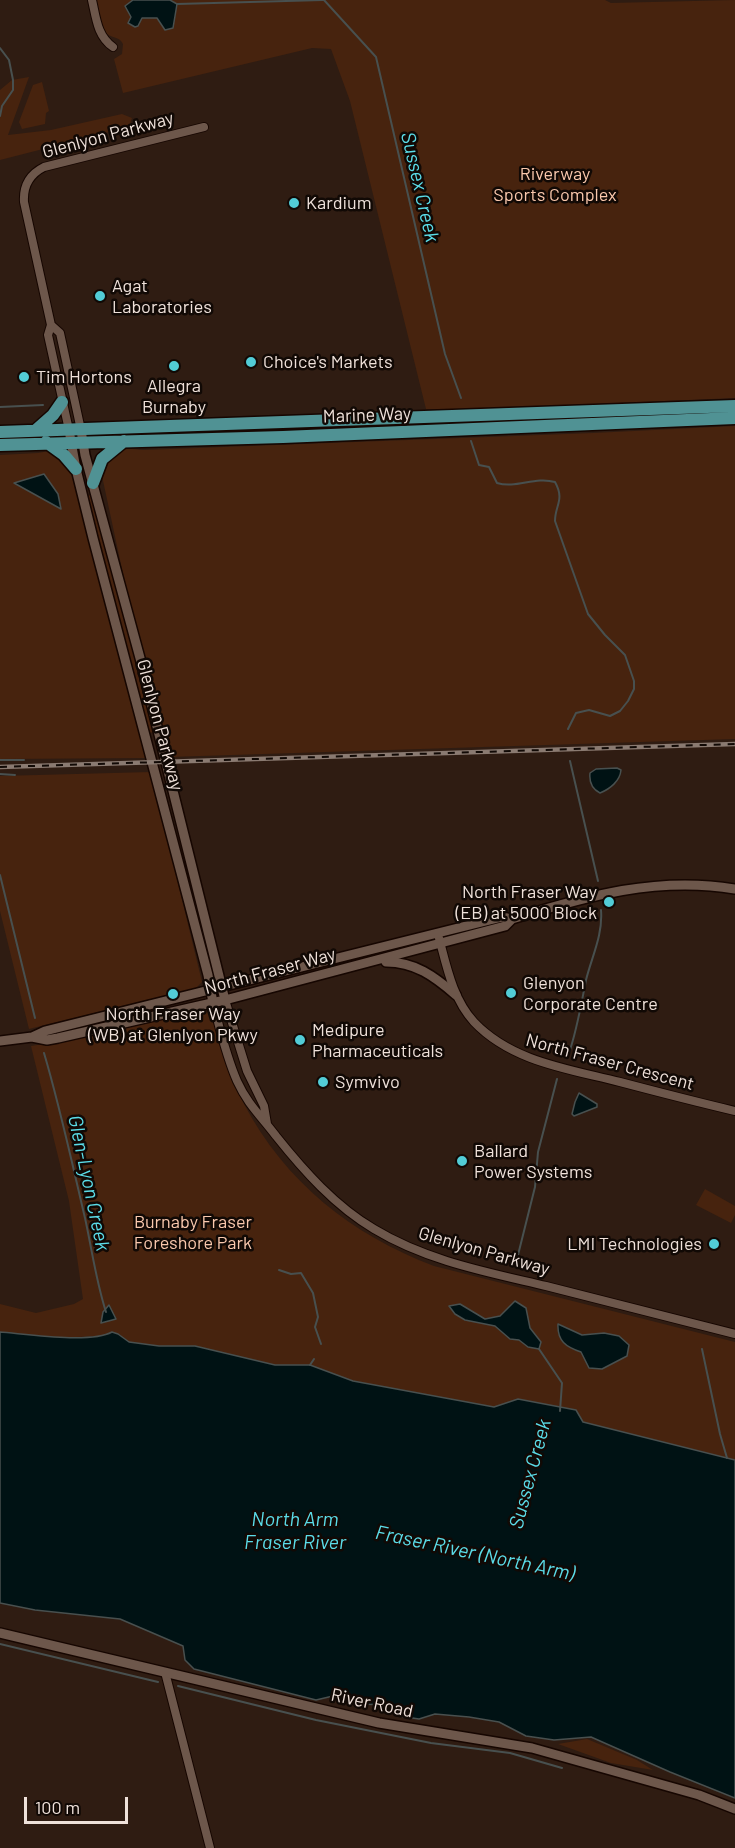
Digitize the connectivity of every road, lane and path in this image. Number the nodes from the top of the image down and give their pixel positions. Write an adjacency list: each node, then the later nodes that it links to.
1 (92, 0): 2 (street)
2 (113, 47)
3 (204, 127): 4 (street, Glenlyon Parkway)
4 (51, 325): 5 (street, Glenlyon Parkway); 10 (street, Glenlyon Parkway)
5 (62, 402): 8 (main road); 10 (street, Glenlyon Parkway)
6 (735, 406): 10 (main road, Marine Way)
7 (735, 418): 11 (main road, Marine Way)
8 (36, 430): 9 (main road, Marine Way); 10 (main road, Marine Way)
9 (0, 432)
10 (76, 436): 11 (main road, Marine Way); 12 (main road, Marine Way); 14 (street, Glenlyon Parkway); 15 (street, Glenlyon Parkway)
11 (124, 441): 15 (main road)
12 (46, 442): 13 (main road, Marine Way); 14 (main road)
13 (0, 445)
14 (76, 469): 22 (street, Glenlyon Parkway)
15 (93, 483): 21 (street, Glenlyon Parkway)
16 (735, 889): 17 (street, North Fraser Way)
17 (512, 919): 18 (street, North Fraser Way); 19 (street, North Fraser Way)
18 (438, 933): 19 (street, North Fraser Crescent); 21 (street, North Fraser Way)
19 (441, 944): 20 (street, North Fraser Way); 23 (street, North Fraser Crescent)
20 (375, 961): 23 (street); 24 (street, North Fraser Way)
21 (222, 986): 22 (street, North Fraser Way); 24 (street, Glenlyon Parkway)
22 (211, 989): 25 (street, Glenlyon Parkway); 26 (street, North Fraser Way)
23 (456, 995): 28 (street, North Fraser Crescent)
24 (225, 1000): 25 (street, North Fraser Way); 29 (street, Glenlyon Parkway)
25 (213, 1003): 26 (street, North Fraser Way); 29 (street, Glenlyon Parkway)
26 (32, 1037): 27 (street, North Fraser Way)
27 (0, 1041)
28 (735, 1111)
29 (267, 1124): 30 (street, Glenlyon Parkway)
30 (735, 1334)
31 (0, 1633): 32 (street, River Road)
32 (165, 1672): 33 (street, River Road); 34 (street)
33 (735, 1809)
34 (210, 1848)

